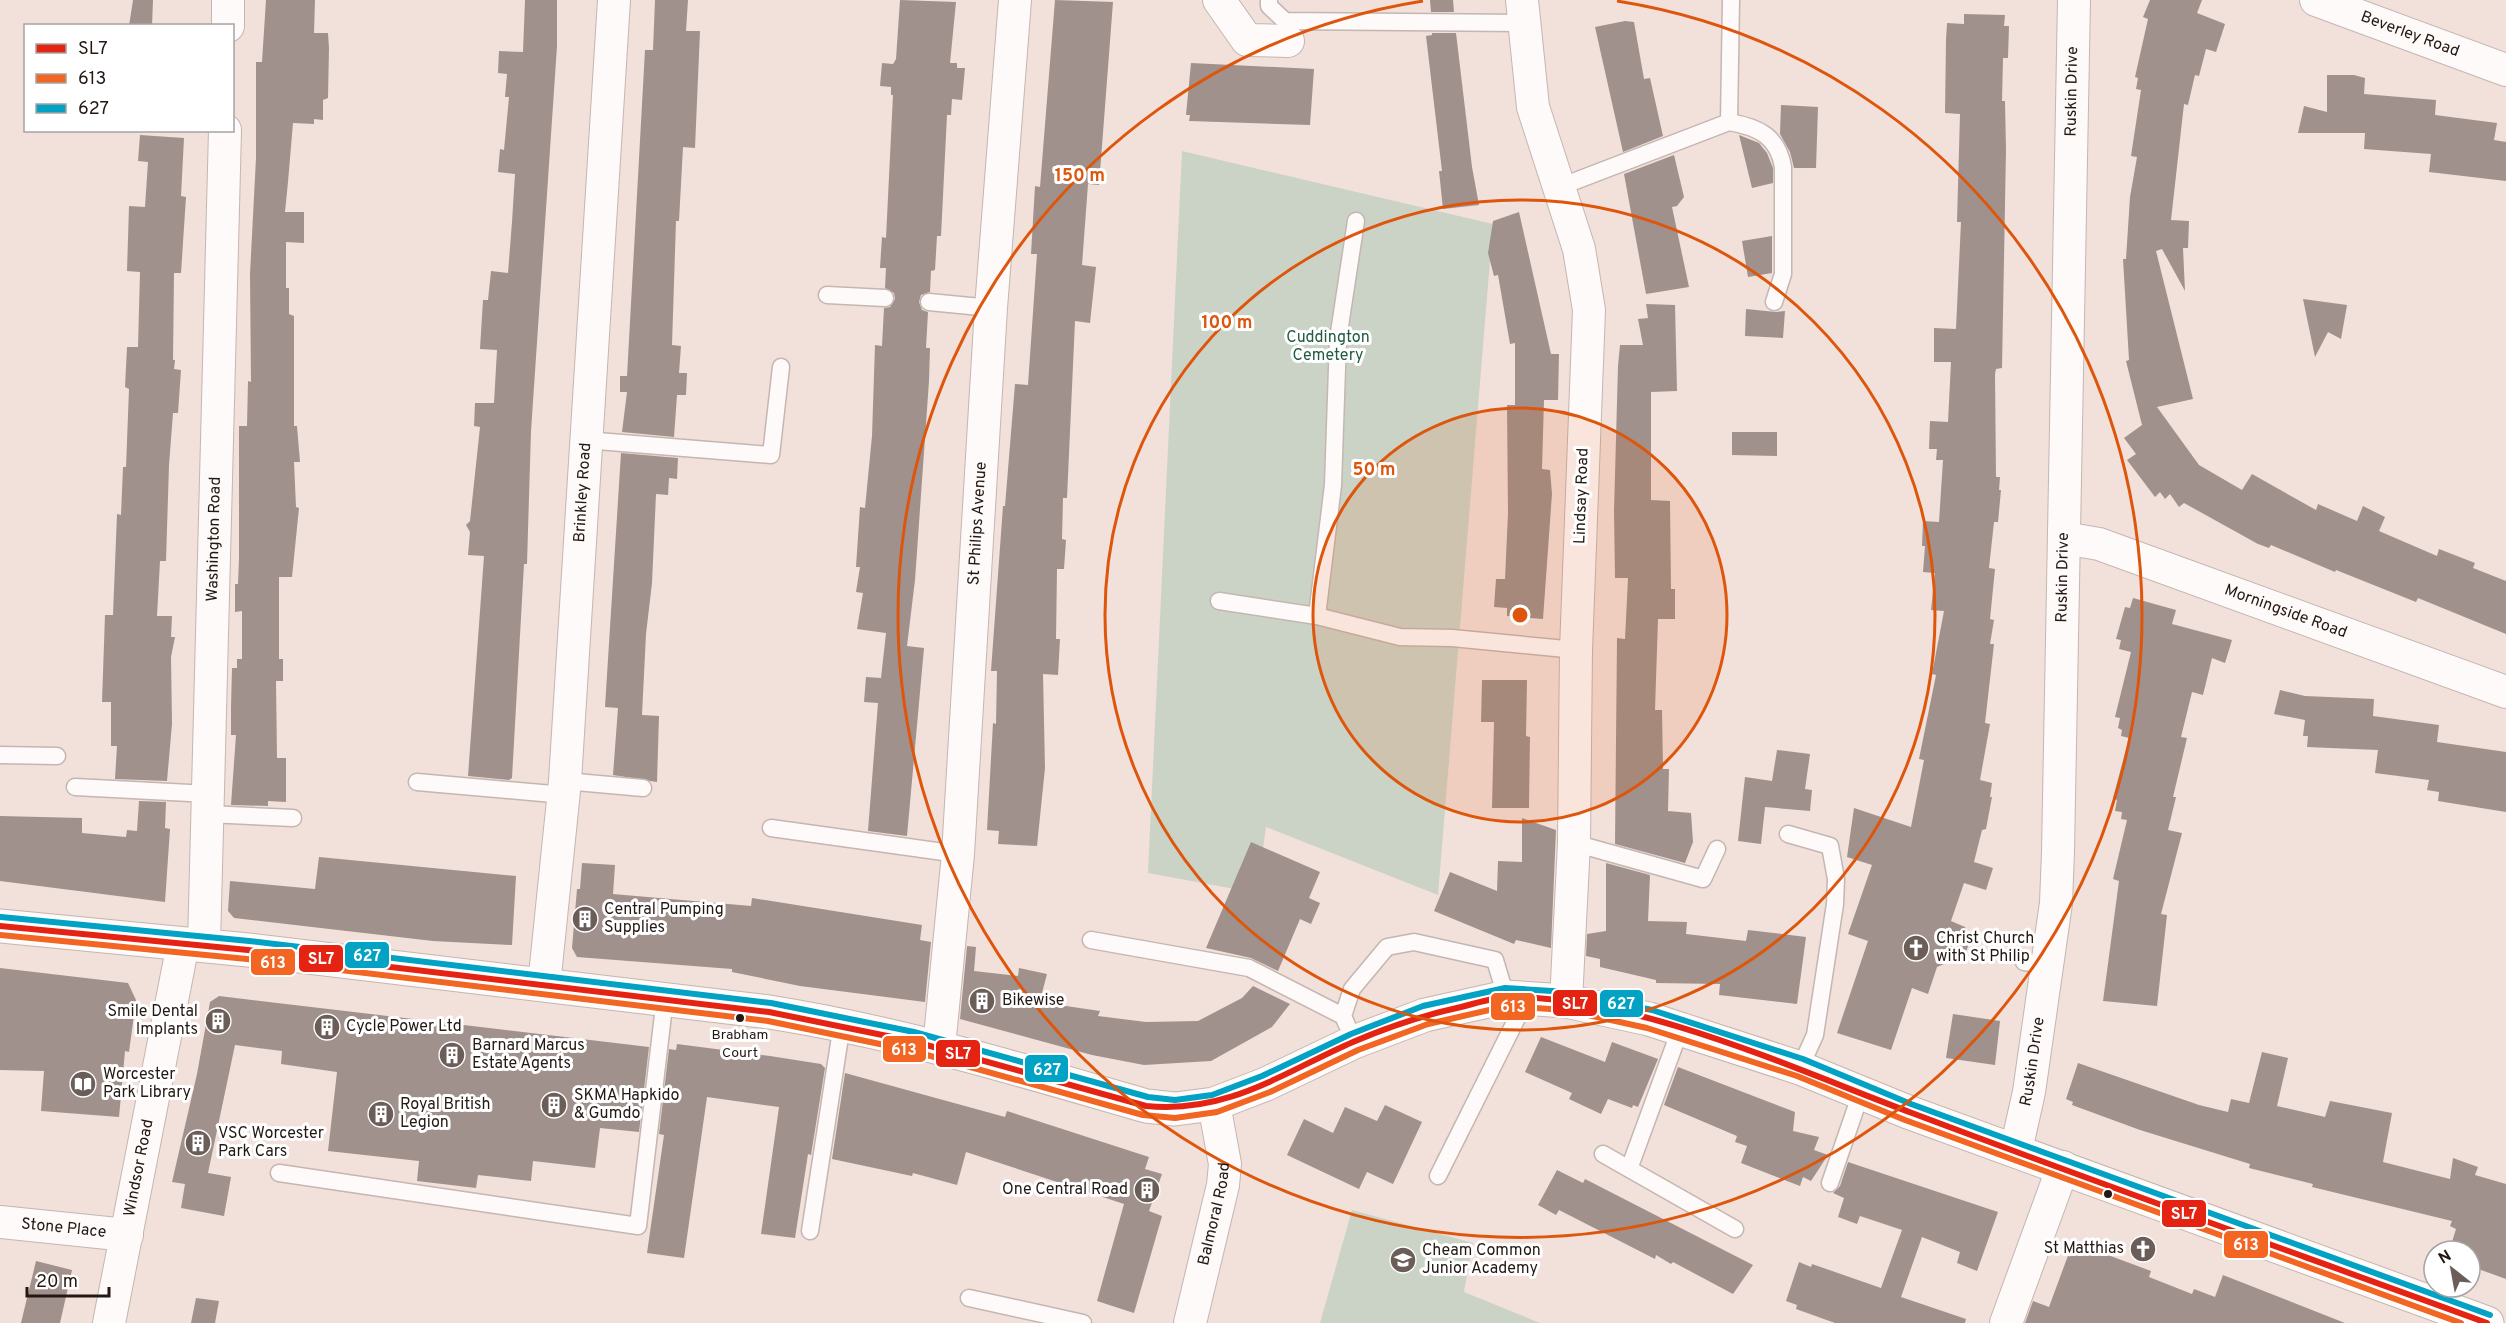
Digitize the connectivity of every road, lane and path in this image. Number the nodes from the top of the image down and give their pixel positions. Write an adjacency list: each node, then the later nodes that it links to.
1 (228, 0): 10 (street)
2 (614, 0): 23 (street, Brinkley Road)
3 (1015, 0): 21 (street, St Philips Avenue)
4 (1219, 0): 11 (street)
5 (1269, 0): 9 (lane)
6 (1731, 0): 13 (lane)
7 (2074, 0): 24 (street, Ruskin Drive)
8 (2316, 0): 12 (street, Beverley Road)
9 (1522, 11): 15 (street, Lindsay Road)
10 (228, 24)
11 (1288, 41)
12 (2506, 70)
13 (1729, 122): 15 (lane); 20 (lane)
14 (225, 132): 35 (street, Washington Road)
15 (1557, 188): 27 (street, Lindsay Road)
16 (1356, 221): 26 (lane)
17 (827, 295): 18 (lane)
18 (885, 298)
19 (929, 302): 21 (lane)
20 (1774, 302)
21 (991, 308): 41 (street, St Philips Avenue)
22 (781, 367): 23 (lane)
23 (585, 440): 33 (street, Brinkley Road)
24 (2064, 538): 28 (street, Morningside Road); 56 (street, Ruskin Drive)
25 (1220, 601): 26 (lane)
26 (1317, 616): 27 (lane)
27 (1576, 650): 39 (street, Lindsay Road)
28 (2506, 693)
29 (0, 755): 30 (lane)
30 (57, 756)
31 (417, 782): 33 (lane)
32 (75, 787): 35 (lane)
33 (564, 788): 34 (lane); 45 (street, Brinkley Road)
34 (643, 788)
35 (208, 804): 36 (lane); 44 (street, Washington Road)
36 (293, 818)
37 (771, 828): 41 (lane)
38 (1788, 834): 53 (lane)
39 (1574, 843): 40 (lane); 48 (street, Lindsay Road)
40 (1717, 849)
41 (958, 854): 52 (street, St Philips Avenue)
42 (0, 926): 44 (main road)
43 (1091, 940): 50 (lane)
44 (194, 944): 45 (main road); 66 (street, Windsor Road)
45 (544, 985): 46 (main road)
46 (665, 998): 49 (main road); 60 (lane)
47 (1516, 998): 48 (main road); 50 (main road); 50 (lane); 61 (lane)
48 (1566, 1000): 51 (main road)
49 (842, 1024): 52 (main road); 65 (lane)
50 (1348, 1029): 55 (main road)
51 (1680, 1030): 53 (main road); 59 (lane)
52 (939, 1047): 55 (main road)
53 (1800, 1068): 54 (main road)
54 (1861, 1094): 56 (main road); 62 (lane)
55 (1214, 1104): 70 (street, Balmoral Road)
56 (2016, 1150): 58 (main road)
57 (1603, 1154): 59 (lane)
58 (2063, 1167): 71 (street); 72 (main road)
59 (1629, 1169): 64 (lane)
60 (279, 1173)
61 (1438, 1176)
62 (1830, 1183)
63 (0, 1222): 66 (street, Stone Place)
64 (1735, 1229)
65 (810, 1231)
66 (127, 1235): 68 (street, Windsor Road)
67 (969, 1298): 69 (lane)
68 (109, 1323)
69 (1083, 1323)
70 (1190, 1323)
71 (2006, 1323)
72 (2487, 1323)

